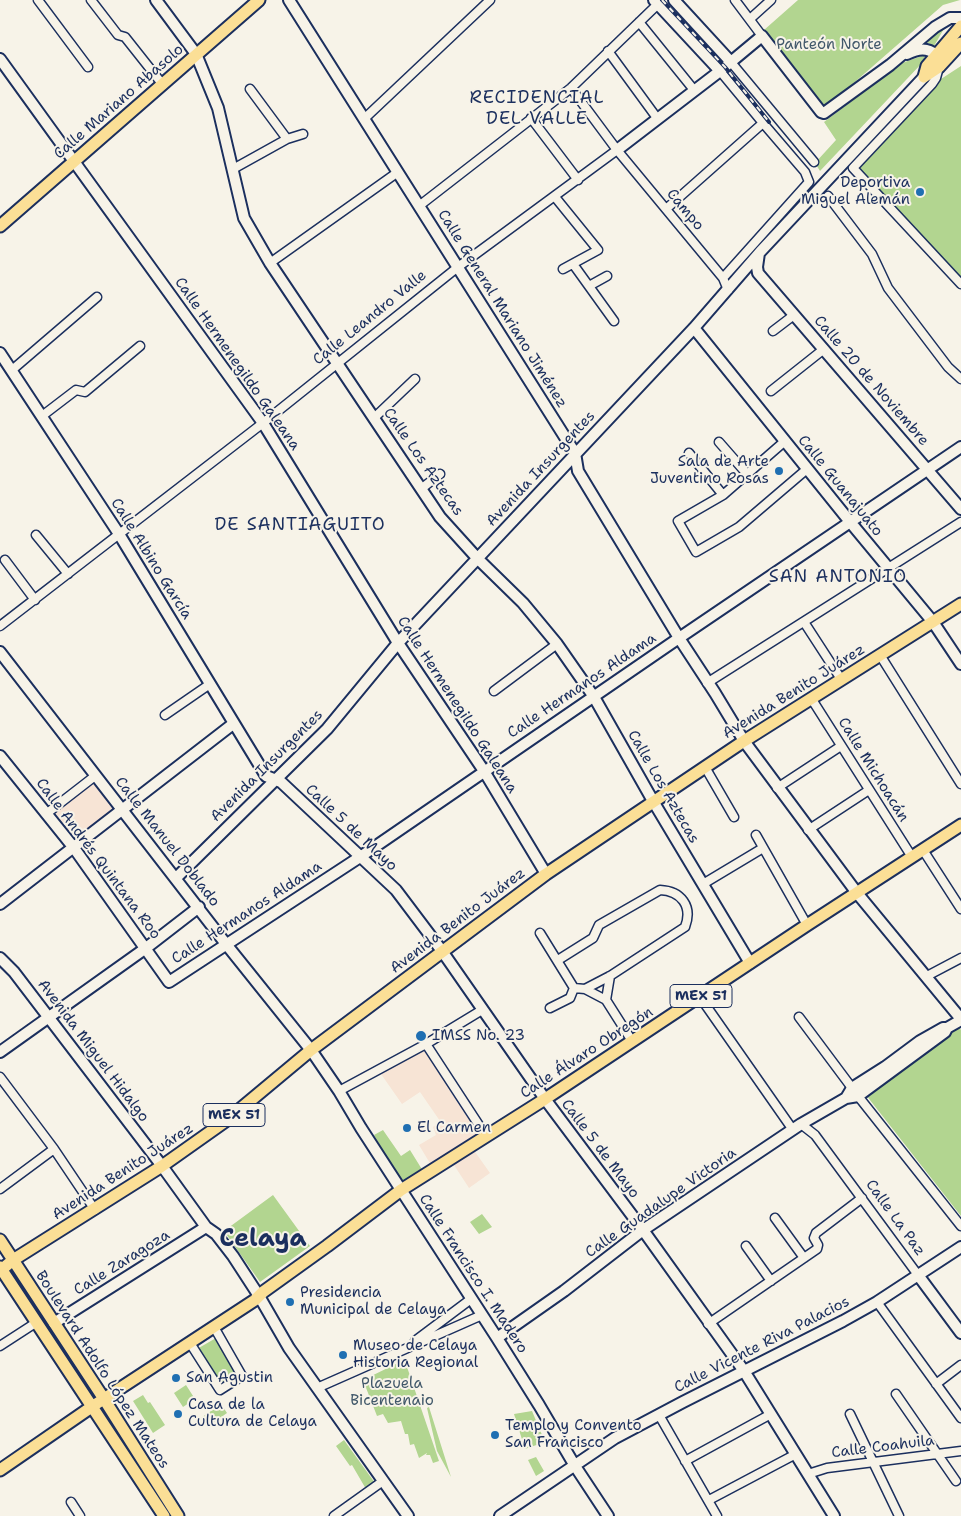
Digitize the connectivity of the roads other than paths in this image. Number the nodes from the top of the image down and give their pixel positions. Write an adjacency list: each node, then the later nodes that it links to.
1 (38, 0): 23 (street)
2 (91, 0): 27 (street)
3 (156, 0): 18 (main road, Calle Los Aztecas)
4 (259, 0): 18 (main road, Calle Mariano Abasolo)
5 (289, 0): 33 (main road, Calle General Mariano Jiménez)
6 (490, 0): 33 (street)
7 (674, 0): 22 (main road)
8 (735, 0): 12 (street)
9 (771, 0): 12 (street)
10 (656, 2): 13 (street); 25 (main road)
11 (961, 18): 20 (main road)
12 (750, 20): 15 (street)
13 (639, 22): 17 (street); 30 (street)
14 (961, 26): 19 (main road)
15 (762, 36): 20 (main road); 22 (main road, Calle Leandro Valle)
16 (961, 43): 24 (main road)
17 (608, 51): 28 (street); 32 (street)
18 (196, 54): 27 (main road, Calle Mariano Abasolo); 40 (main road, Calle Los Aztecas)
19 (936, 55): 20 (main road); 26 (main road)
20 (899, 57)
21 (0, 59): 38 (main road, Calle Hermenegildo Galeana)
22 (730, 61): 25 (main road, Calle Leandro Valle); 39 (street)
23 (88, 67)
24 (939, 67): 26 (main road); 56 (street)
25 (720, 70): 30 (main road, Calle Leandro Valle); 34 (street)
26 (924, 76): 48 (main road, Avenida Insurgentes)
27 (162, 85): 38 (main road, Calle Mariano Abasolo)
28 (571, 88): 31 (street); 37 (street, Campo)
29 (250, 89): 36 (street)
30 (694, 90): 32 (main road, Calle Leandro Valle)
31 (531, 118): 42 (street); 45 (street)
32 (657, 118): 37 (main road, Calle Leandro Valle)
33 (364, 119): 41 (main road, Calle General Mariano Jiménez)
34 (763, 124): 46 (street); 55 (street)
35 (303, 134): 36 (street)
36 (287, 139): 40 (street)
37 (617, 150): 42 (street, Calle Leandro Valle); 46 (street, Campo)
38 (74, 162): 47 (main road, Calle Mariano Abasolo); 74 (main road, Calle Hermenegildo Galeana)
39 (814, 162)
40 (233, 169): 49 (main road, Calle Los Aztecas)
41 (398, 172): 45 (main road, Calle General Mariano Jiménez); 49 (street)
42 (578, 180): 44 (street, Calle Leandro Valle)
43 (828, 196): 70 (street)
44 (555, 197): 50 (street); 51 (street, Calle Leandro Valle)
45 (419, 206): 51 (main road, Calle General Mariano Jiménez)
46 (666, 209): 55 (street, Campo)
47 (0, 226)
48 (760, 252): 53 (main road); 58 (main road, Avenida Insurgentes)
49 (270, 263): 67 (main road, Calle Los Aztecas)
50 (573, 264): 52 (street); 57 (street)
51 (458, 267): 67 (street, Calle Leandro Valle); 78 (main road, Calle General Mariano Jiménez)
52 (563, 269)
53 (758, 273): 58 (main road); 60 (main road, Calle 20 de Noviembre)
54 (607, 276): 57 (street)
55 (723, 278): 58 (street, Campo)
56 (961, 284)
57 (589, 286): 61 (street)
58 (728, 290): 62 (main road, Avenida Insurgentes)
59 (98, 297): 68 (street)
60 (794, 315): 63 (street); 65 (main road, Calle 20 de Noviembre)
61 (614, 321)
62 (694, 328): 75 (main road, Calle Guanajuato); 78 (main road, Avenida Insurgentes)
63 (773, 331)
64 (140, 346): 72 (street)
65 (824, 349): 71 (street); 81 (main road, Calle 20 de Noviembre)
66 (0, 353): 68 (main road, Calle Albino García)
67 (338, 363): 73 (main road, Calle Los Aztecas); 74 (street, Calle Leandro Valle)
68 (12, 370): 72 (main road, Calle Albino García)
69 (415, 379): 73 (street)
70 (961, 379)
71 (771, 391)
72 (42, 416): 89 (main road, Calle Albino García)
73 (374, 418): 84 (main road, Calle Los Aztecas)
74 (263, 423): 89 (street, Calle Leandro Valle); 101 (main road, Calle Hermenegildo Galeana)
75 (785, 441): 80 (main road, Calle Guanajuato); 83 (street)
76 (719, 442): 83 (street)
77 (961, 447): 81 (main road, Calle Hermanos Aldama)
78 (576, 453): 91 (main road, Avenida Insurgentes); 100 (main road, Calle General Mariano Jiménez)
79 (690, 453): 85 (street)
80 (807, 469): 85 (street); 88 (main road, Calle Guanajuato)
81 (927, 470): 86 (main road, Calle 20 de Noviembre); 88 (main road, Calle Hermanos Aldama)
82 (440, 474): 84 (street)
83 (747, 474): 85 (street)
84 (421, 489): 91 (main road, Calle Los Aztecas)
85 (723, 495)
86 (961, 509)
87 (961, 522): 93 (street)
88 (851, 523): 93 (main road, Calle Guanajuato); 100 (main road, Calle Hermanos Aldama)
89 (119, 534): 94 (street, Calle Leandro Valle); 108 (main road, Calle Albino García)
90 (36, 535): 94 (street)
91 (478, 559): 101 (main road, Avenida Insurgentes); 102 (main road, Calle Los Aztecas)
92 (5, 560): 95 (street)
93 (888, 569): 97 (street); 98 (main road, Calle Guanajuato)
94 (68, 574): 95 (street, Calle Leandro Valle)
95 (35, 600): 99 (street, Calle Leandro Valle)
96 (961, 604): 98 (main road, Avenida Benito Juárez)
97 (804, 622): 106 (street); 107 (street)
98 (933, 622): 104 (main road, Avenida Benito Juárez); 105 (main road, Calle Guanajuato)
99 (0, 626)
100 (679, 638): 107 (main road, Calle General Mariano Jiménez); 110 (main road, Calle Hermanos Aldama)
101 (398, 643): 118 (main road, Calle Hermenegildo Galeana); 120 (main road, Avenida Insurgentes)
102 (557, 644): 109 (street); 110 (main road, Calle Los Aztecas)
103 (0, 652): 119 (main road, Calle Manuel Doblado)
104 (880, 655): 106 (main road, Avenida Benito Juárez); 121 (street)
105 (961, 664)
106 (841, 679): 111 (main road, Avenida Benito Juárez)
107 (707, 683): 114 (main road, Calle General Mariano Jiménez)
108 (210, 684): 112 (street); 113 (main road, Calle Albino García)
109 (494, 691)
110 (594, 697): 118 (main road, Calle Hermanos Aldama); 124 (main road, Calle Los Aztecas)
111 (811, 698): 114 (main road, Avenida Benito Juárez); 115 (street, Calle Michoacán)
112 (165, 715)
113 (233, 724): 120 (main road, Calle Albino García); 125 (main road)
114 (744, 741): 117 (main road, Avenida Benito Juárez); 122 (main road, Calle General Mariano Jiménez)
115 (841, 746): 122 (street); 123 (street, Calle Michoacán)
116 (0, 756): 126 (main road, Calle Andrés Quintana Roo)
117 (705, 767): 124 (main road, Avenida Benito Juárez); 127 (street)
118 (484, 771): 134 (main road, Calle Hermanos Aldama); 136 (main road, Calle Hermenegildo Galeana)
119 (95, 776): 125 (main road, Calle Manuel Doblado); 126 (street)
120 (274, 780): 134 (main road, Calle 5 de Mayo); 137 (main road, Avenida Insurgentes)
121 (961, 784)
122 (777, 788): 129 (main road, Calle General Mariano Jiménez)
123 (869, 790): 129 (street); 135 (street, Calle Michoacán)
124 (653, 801): 136 (main road, Avenida Benito Juárez); 138 (main road, Calle Los Aztecas)
125 (122, 810): 131 (main road); 137 (main road, Calle Manuel Doblado)
126 (46, 814): 131 (main road, Calle Andrés Quintana Roo)
127 (734, 817)
128 (961, 826): 133 (main road, Calle Álvaro Obregón / MEX 51)
129 (808, 830): 139 (main road, Calle General Mariano Jiménez)
130 (756, 835): 132 (street)
131 (74, 848): 140 (main road); 146 (main road, Calle Andrés Quintana Roo)
132 (763, 848): 138 (street); 143 (street)
133 (923, 850): 135 (main road, Calle Álvaro Obregón / MEX 51); 142 (street)
134 (360, 857): 145 (main road, Calle Hermanos Aldama); 147 (main road, Calle 5 de Mayo)
135 (912, 857): 139 (main road, Calle Álvaro Obregón / MEX 51)
136 (546, 874): 147 (main road, Avenida Benito Juárez)
137 (176, 878): 141 (main road, Calle Manuel Doblado)
138 (703, 884): 151 (main road, Calle Los Aztecas)
139 (857, 893): 143 (main road, Calle Álvaro Obregón / MEX 51); 153 (main road, Calle General Mariano Jiménez)
140 (0, 904)
141 (199, 907): 145 (main road, Calle Manuel Doblado); 146 (main road)
142 (961, 909)
143 (807, 925): 151 (main road, Calle Álvaro Obregón / MEX 51)
144 (540, 932): 150 (street)
145 (226, 944): 154 (main road, Calle Hermanos Aldama); 166 (main road, Calle Manuel Doblado)
146 (146, 948): 154 (main road, Calle Andrés Quintana Roo); 162 (main road)
147 (442, 952): 160 (main road, Calle 5 de Mayo); 166 (main road, Avenida Benito Juárez / MEX 51)
148 (0, 958): 162 (main road, Avenida Miguel Hidalgo)
149 (961, 958): 153 (street)
150 (558, 960): 152 (street); 155 (street)
151 (750, 963): 157 (main road, Calle Álvaro Obregón / MEX 51)
152 (610, 976): 156 (street); 158 (street)
153 (927, 976): 163 (main road, Calle General Mariano Jiménez)
154 (169, 982)
155 (574, 988): 156 (street); 159 (street)
156 (585, 989): 158 (street)
157 (700, 997): 164 (main road, Calle Álvaro Obregón / MEX 51); 172 (street, Calle La Paz)
158 (606, 1000): 164 (street)
159 (550, 1008)
160 (482, 1010): 165 (street); 171 (main road, Calle 5 de Mayo)
161 (800, 1017): 170 (street)
162 (48, 1019): 167 (main road); 175 (main road, Avenida Miguel Hidalgo)
163 (961, 1019): 170 (main road, Calle Guadalupe Victoria)
164 (632, 1041): 171 (main road, Calle Álvaro Obregón / MEX 51)
165 (426, 1044): 169 (street); 173 (street)
166 (311, 1050): 169 (main road, Calle Francisco I. Madero); 175 (main road, Avenida Benito Juárez / MEX 51)
167 (0, 1052)
168 (0, 1077): 174 (street)
169 (339, 1090): 177 (main road, Calle Francisco I. Madero)
170 (855, 1092): 172 (main road, Calle Guadalupe Victoria); 181 (street)
171 (545, 1099): 173 (main road, Calle Álvaro Obregón / MEX 51); 183 (main road, Calle 5 de Mayo)
172 (797, 1127): 178 (street, Calle La Paz); 183 (main road, Calle Guadalupe Victoria)
173 (486, 1136): 177 (main road, Calle Álvaro Obregón / MEX 51)
174 (54, 1149): 176 (street); 179 (street)
175 (162, 1166): 179 (main road, Avenida Benito Juárez / MEX 51); 182 (main road, Avenida Miguel Hidalgo)
176 (0, 1189)
177 (401, 1190): 192 (main road, Calle Álvaro Obregón / MEX 51); 193 (main road, Calle Francisco I. Madero)
178 (862, 1198): 187 (street); 190 (street, Calle La Paz)
179 (95, 1210): 188 (main road, Avenida Benito Juárez / MEX 51)
180 (775, 1218): 187 (street)
181 (961, 1226)
182 (206, 1227): 192 (main road, Avenida Miguel Hidalgo); 197 (main road, Calle Zaragoza)
183 (643, 1230): 198 (main road, Calle 5 de Mayo); 201 (main road, Calle Guadalupe Victoria)
184 (0, 1240): 188 (main road, Boulevard Adolfo López Mateos)
185 (746, 1246): 191 (street)
186 (961, 1247): 190 (main road, Calle Vicente Riva Palacios)
187 (804, 1258): 191 (street)
188 (13, 1260): 189 (main road, MEX 51); 197 (main road, Boulevard Adolfo López Mateos)
189 (1, 1269): 196 (main road, Boulevard Adolfo López Mateos)
190 (918, 1275): 194 (main road, Calle Vicente Riva Palacios); 200 (main road, Calle La Paz)
191 (771, 1281): 198 (street)
192 (259, 1296): 199 (main road, MEX 51); 208 (main road)
193 (471, 1299): 195 (main road, Calle Francisco I. Madero); 204 (street)
194 (877, 1302): 206 (main road, Calle Vicente Riva Palacios); 207 (street)
195 (482, 1315): 201 (main road, Calle Francisco I. Madero); 204 (street)
196 (37, 1322): 203 (street); 211 (main road, Boulevard Adolfo López Mateos)
197 (54, 1323): 210 (main road, Boulevard Adolfo López Mateos)
198 (708, 1324): 206 (main road, Calle 5 de Mayo)
199 (214, 1327): 202 (main road, MEX 51); 202 (street)
200 (961, 1333)
201 (497, 1338): 221 (main road, Calle Francisco I. Madero)
202 (190, 1343): 210 (main road, MEX 51)
203 (0, 1346)
204 (405, 1348): 208 (street)
205 (961, 1365): 207 (street)
206 (744, 1371): 212 (main road, Calle 5 de Mayo); 214 (main road, Calle Vicente Riva Palacios)
207 (936, 1384): 215 (street)
208 (317, 1388): 224 (main road)
209 (896, 1394): 218 (street)
210 (104, 1399): 211 (main road, MEX 51); 230 (main road, Boulevard Adolfo López Mateos)
211 (93, 1406): 222 (main road, MEX 51); 229 (main road, Boulevard Adolfo López Mateos)
212 (771, 1414): 217 (main road, Calle 5 de Mayo); 219 (street)
213 (850, 1414): 220 (street)
214 (659, 1415): 219 (street); 221 (main road, Calle Vicente Riva Palacios)
215 (961, 1418)
216 (961, 1451): 218 (street, Calle Coahuila)
217 (796, 1454): 223 (main road, Calle 5 de Mayo); 226 (street)
218 (938, 1454): 220 (street, Calle Coahuila); 225 (street)
219 (686, 1461): 226 (street)
220 (873, 1462): 223 (street, Calle Coahuila); 237 (street)
221 (575, 1466): 233 (main road, Calle Vicente Riva Palacios); 234 (main road, Calle Francisco I. Madero)
222 (0, 1470)
223 (808, 1474): 236 (main road, Calle 5 de Mayo)
224 (383, 1481): 231 (street); 232 (main road)
225 (956, 1481)
226 (709, 1500): 235 (street)
227 (72, 1502): 228 (street)
228 (80, 1516)
229 (164, 1516)
230 (178, 1516)
231 (334, 1516)
232 (408, 1516)
233 (500, 1516)
234 (608, 1516)
235 (718, 1516)
236 (834, 1516)
237 (899, 1516)

